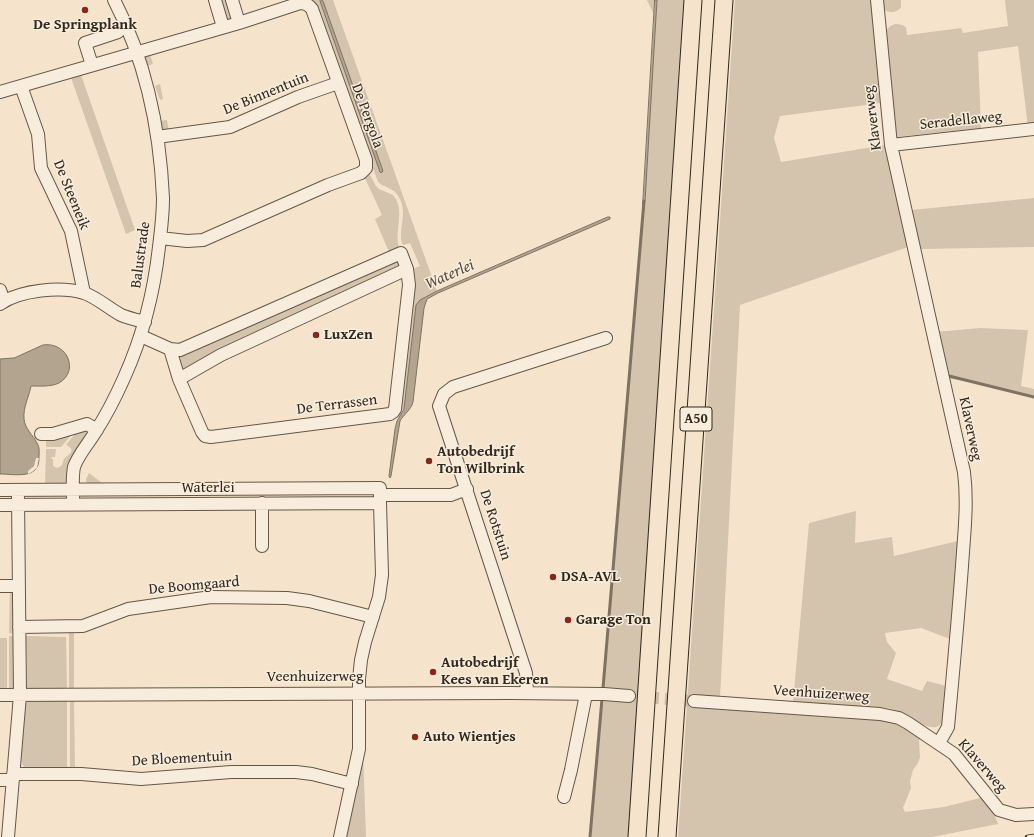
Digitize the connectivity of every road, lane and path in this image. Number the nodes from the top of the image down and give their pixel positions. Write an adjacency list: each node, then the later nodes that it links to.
1 (114, 0): 10 (street, Balustrade)
2 (215, 0): 8 (street)
3 (232, 0): 7 (street)
4 (693, 0): 58 (highway, A50)
5 (724, 0): 59 (highway, A50)
6 (877, 0): 17 (street, Klaverweg)
7 (238, 23): 8 (street, De Pergola); 12 (street, De Pergola)
8 (223, 27): 10 (street, De Pergola)
9 (118, 32): 11 (street)
10 (137, 52): 11 (street, De Pergola); 16 (street, Balustrade)
11 (92, 65): 13 (street, De Pergola)
12 (338, 83): 16 (street, De Binnentuin); 18 (street, De Pergola)
13 (22, 86): 14 (street, De Pergola); 20 (street, De Steeneik)
14 (0, 92)
15 (1034, 130): 17 (street, Seradellaweg)
16 (157, 137): 18 (street, Balustrade)
17 (891, 145): 50 (street, Klaverweg)
18 (160, 238): 22 (street, Balustrade)
19 (408, 269): 25 (street); 26 (street); 26 (street, De Terrassen)
20 (84, 294): 21 (street); 22 (street)
21 (1, 298)
22 (145, 322): 23 (street, Balustrade)
23 (141, 336): 25 (street); 27 (street, Balustrade)
24 (606, 338): 32 (street, De Rotstuin)
25 (170, 349): 26 (street, De Terrassen)
26 (179, 379)
27 (97, 430): 28 (street); 31 (street, Balustrade)
28 (41, 434)
29 (0, 490): 30 (street, Waterlei)
30 (18, 490): 31 (street, Waterlei); 36 (street)
31 (73, 490): 33 (street, Waterlei); 37 (street, Balustrade)
32 (467, 490): 33 (street); 44 (street, De Rotstuin)
33 (380, 499): 34 (street, Waterlei); 41 (street)
34 (262, 503): 37 (street, Waterlei); 38 (street)
35 (0, 505): 36 (street, Waterlei)
36 (18, 505): 37 (street, Waterlei); 40 (street)
37 (73, 505)
38 (262, 546)
39 (0, 586): 40 (street)
40 (19, 586): 42 (street)
41 (373, 617): 42 (street, De Boomgaard); 43 (street)
42 (19, 627): 47 (street)
43 (359, 693): 44 (street, Veenhuizerweg); 47 (street, Veenhuizerweg); 53 (street)
44 (527, 693): 45 (street, Veenhuizerweg)
45 (586, 694): 48 (street, Veenhuizerweg); 54 (street)
46 (0, 695): 47 (street, Veenhuizerweg)
47 (20, 695): 51 (street)
48 (630, 696)
49 (694, 701): 50 (street, Veenhuizerweg)
50 (939, 743): 55 (street, Klaverweg)
51 (13, 777): 52 (street, De Bloementuin); 53 (street, De Bloementuin); 56 (street)
52 (0, 780)
53 (352, 784): 57 (street)
54 (564, 797)
55 (1034, 814)
56 (8, 837)
57 (340, 837)
58 (637, 837)
59 (667, 837)

